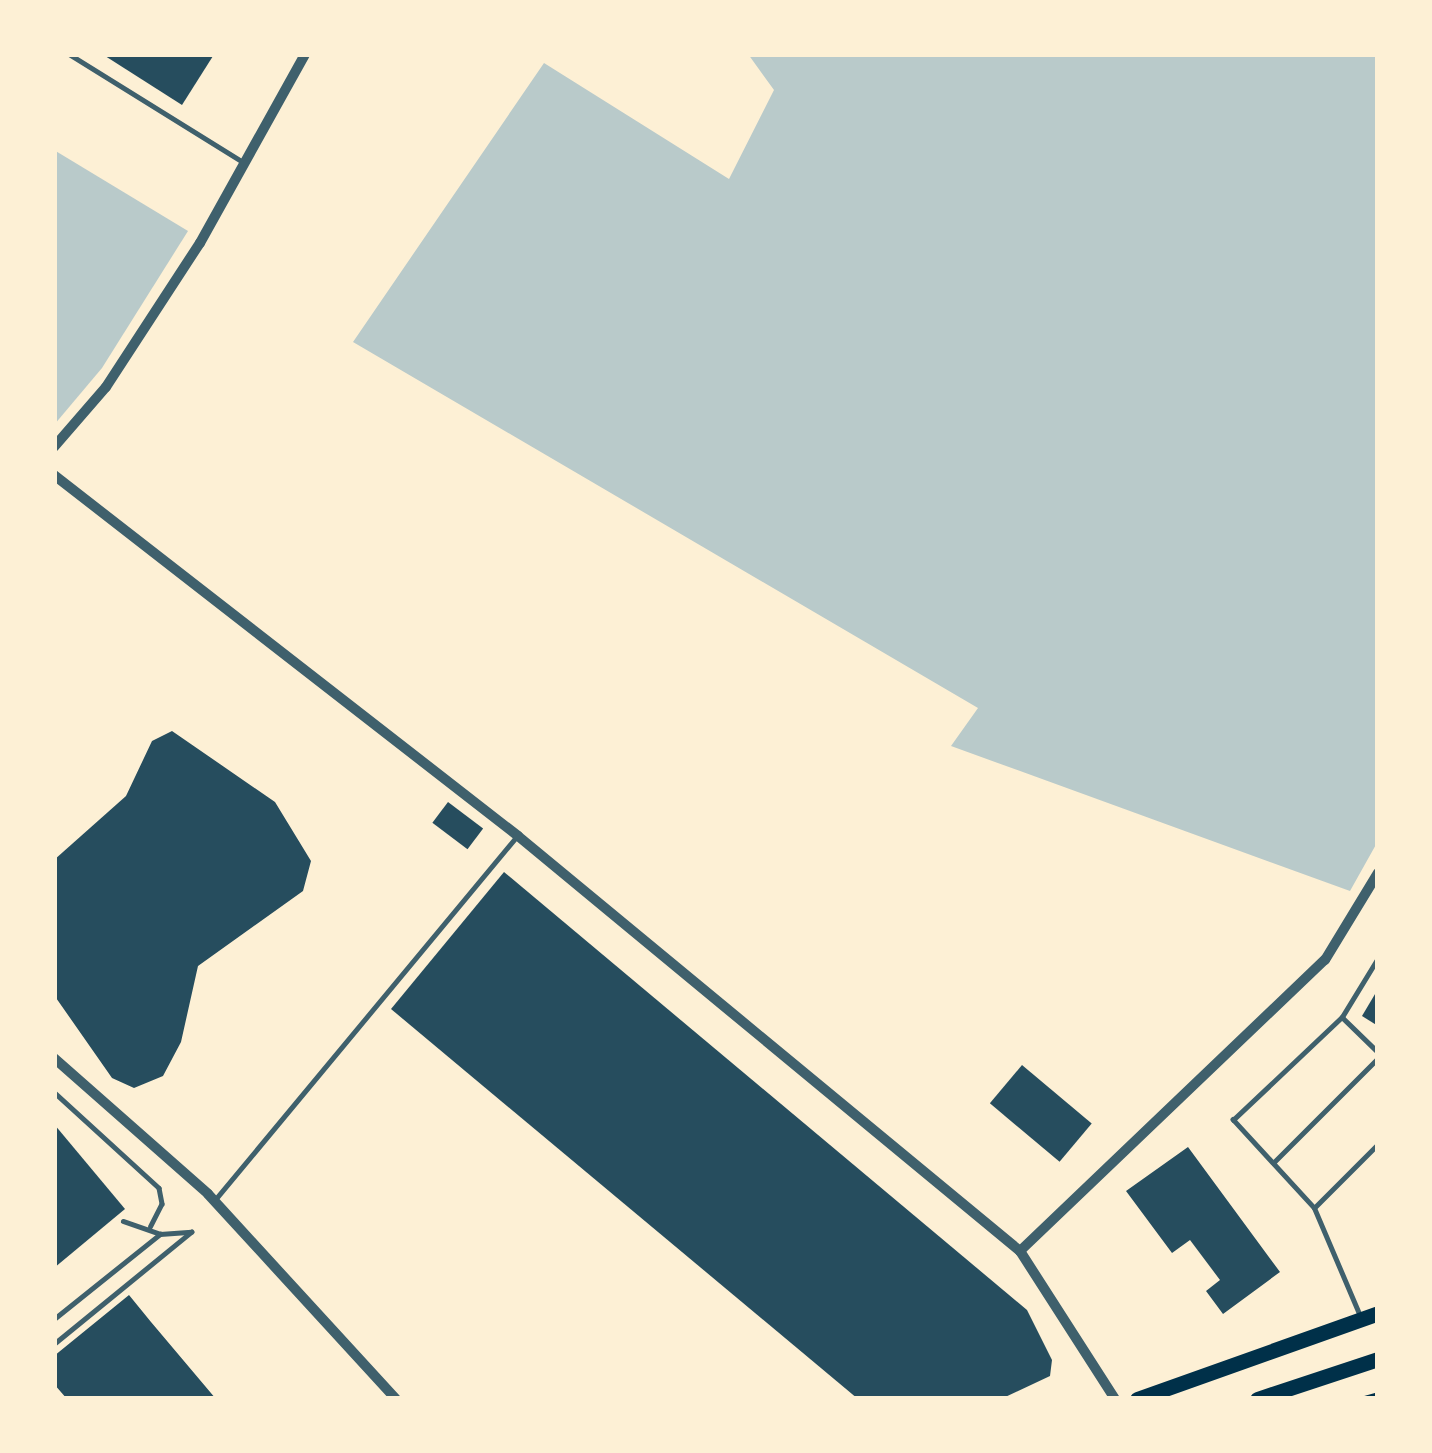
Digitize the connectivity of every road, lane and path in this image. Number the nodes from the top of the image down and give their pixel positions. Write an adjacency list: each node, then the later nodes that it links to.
1 (70, 54): 3 (lane)
2 (305, 54): 3 (street)
3 (244, 163): 4 (street)
4 (54, 447)
5 (54, 475): 6 (street)
6 (518, 836): 16 (lane); 22 (street)
7 (1378, 873): 22 (street)
8 (1378, 958): 9 (lane)
9 (1342, 1017): 10 (lane); 14 (lane)
10 (1378, 1055): 14 (lane)
11 (54, 1058): 16 (street)
12 (54, 1092): 20 (lane)
13 (1378, 1144): 18 (lane)
14 (1273, 1163): 18 (lane)
15 (1378, 1196): 17 (lane)
16 (214, 1201): 30 (street)
17 (1378, 1206)
18 (1313, 1208): 25 (lane)
19 (123, 1221): 20 (lane)
20 (151, 1226): 21 (lane)
21 (160, 1234): 26 (lane); 27 (lane)
22 (1020, 1251): 31 (street)
23 (54, 1286): 24 (lane)
24 (54, 1296)
25 (1370, 1316): 32 (main road)
26 (54, 1319)
27 (55, 1343)
28 (1378, 1359): 33 (main road)
29 (1378, 1394): 34 (path)
30 (397, 1399)
31 (1115, 1399)
32 (1137, 1399)
33 (1257, 1399)
34 (1361, 1399)

